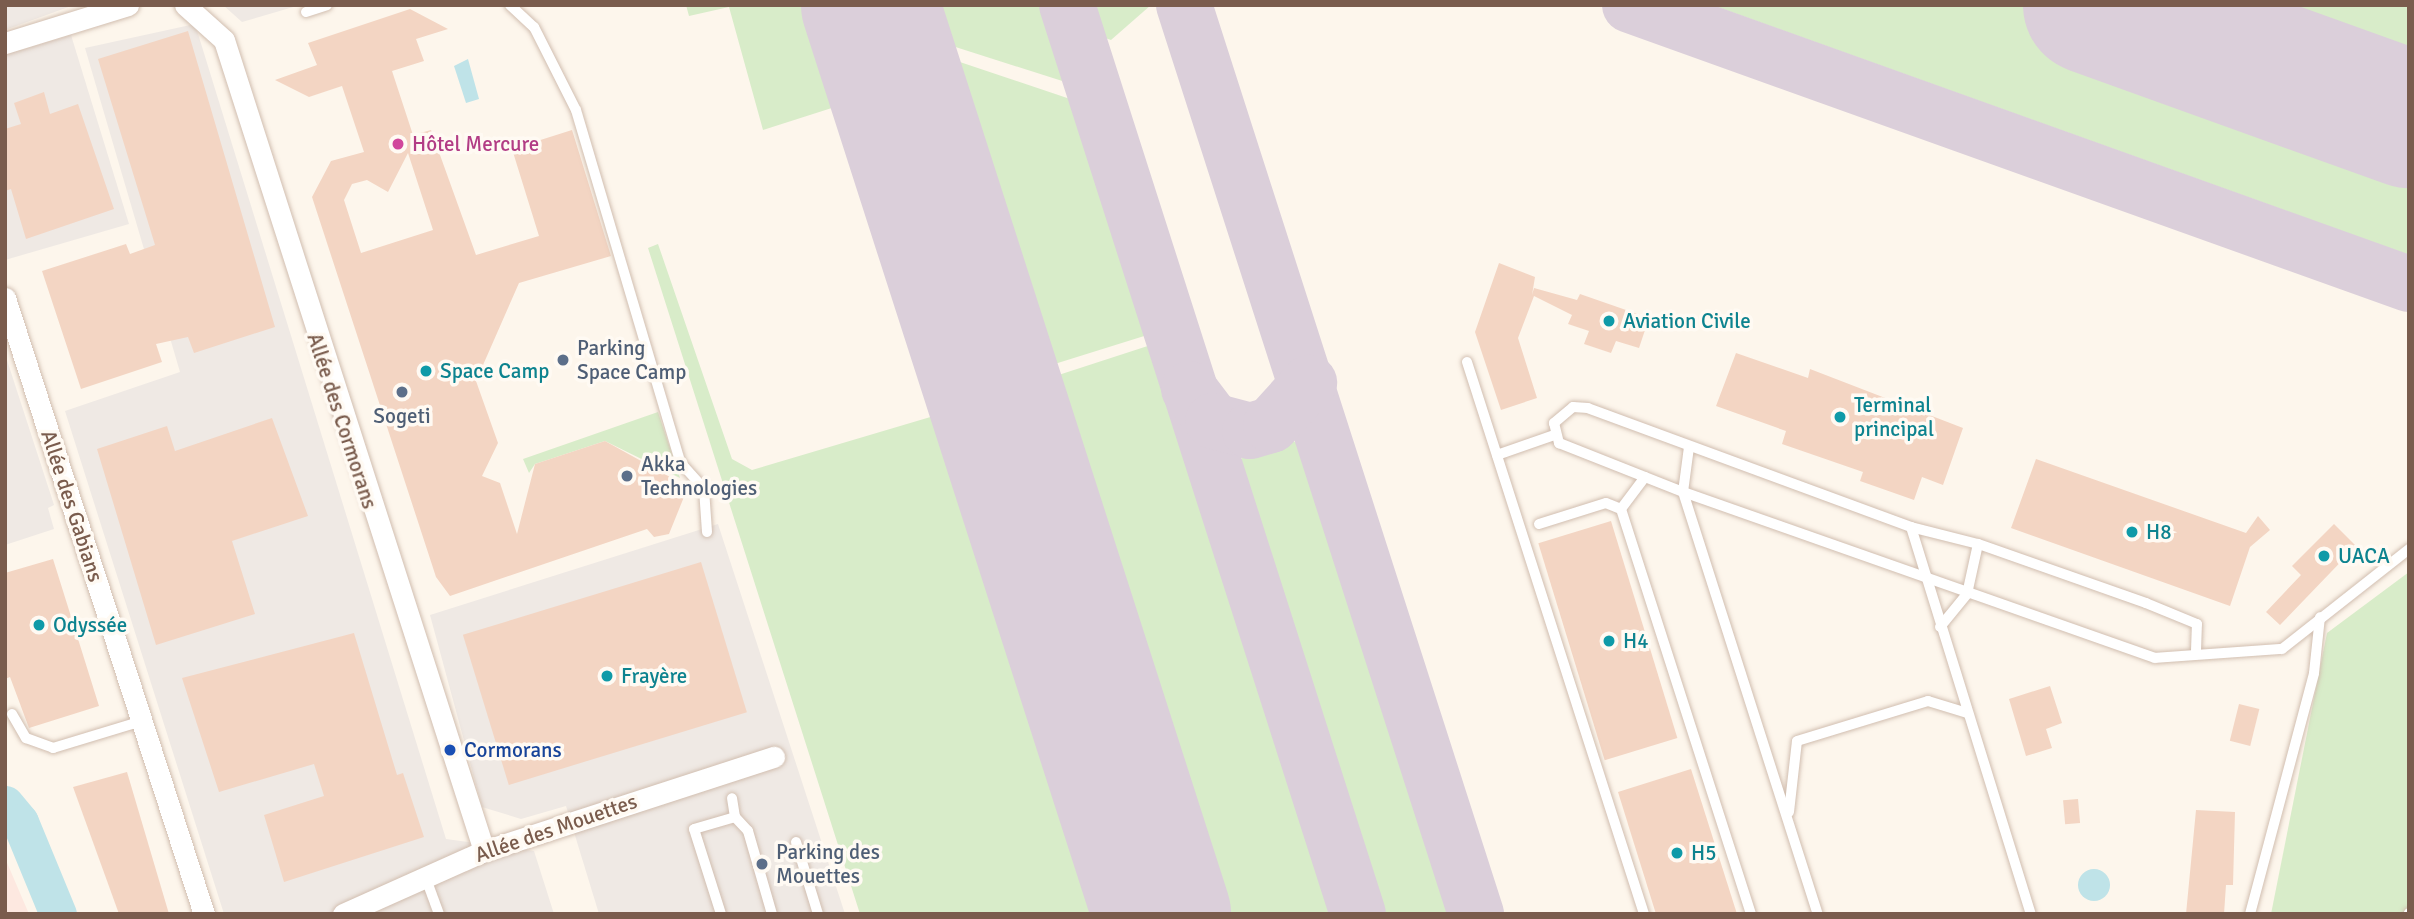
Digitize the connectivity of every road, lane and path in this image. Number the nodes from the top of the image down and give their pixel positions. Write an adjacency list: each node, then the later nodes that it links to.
1 (185, 5): 33 (street, Allée des Cormorans)
2 (327, 5): 5 (lane)
3 (510, 5): 17 (lane)
4 (113, 7): 6 (street)
5 (306, 12)
6 (5, 43)
7 (5, 298): 27 (street, Allée des Gabians)
8 (1467, 362): 11 (lane)
9 (1554, 435): 10 (lane); 11 (lane); 12 (lane)
10 (1689, 447): 13 (lane); 16 (lane)
11 (1497, 456): 42 (lane)
12 (1645, 477): 13 (lane); 14 (lane)
13 (1683, 492): 20 (lane); 30 (lane)
14 (1621, 509): 15 (lane); 43 (lane)
15 (1539, 524)
16 (1911, 527): 18 (lane); 20 (lane)
17 (707, 532)
18 (1978, 544): 21 (lane); 24 (lane)
19 (2409, 549): 22 (lane)
20 (1925, 579): 21 (lane); 23 (lane)
21 (1966, 594): 23 (lane); 24 (lane)
22 (2320, 617): 24 (lane); 45 (lane)
23 (1941, 627): 25 (lane)
24 (2196, 651)
25 (1967, 713): 30 (lane); 35 (lane)
26 (12, 714): 27 (lane)
27 (142, 721): 36 (street, Allée des Gabians)
28 (774, 757): 29 (street, Allée des Mouettes)
29 (724, 772): 31 (lane); 33 (street, Allée des Mouettes)
30 (1789, 816): 44 (lane)
31 (735, 817): 39 (lane); 40 (lane)
32 (796, 842): 41 (lane)
33 (484, 851): 34 (street, Allée des Mouettes)
34 (425, 876): 37 (street, Allée des Mouettes); 38 (lane)
35 (2029, 913)
36 (204, 914)
37 (343, 914)
38 (439, 914)
39 (721, 914)
40 (772, 914)
41 (818, 914)
42 (1644, 914)
43 (1751, 914)
44 (1818, 914)
45 (2250, 914)

